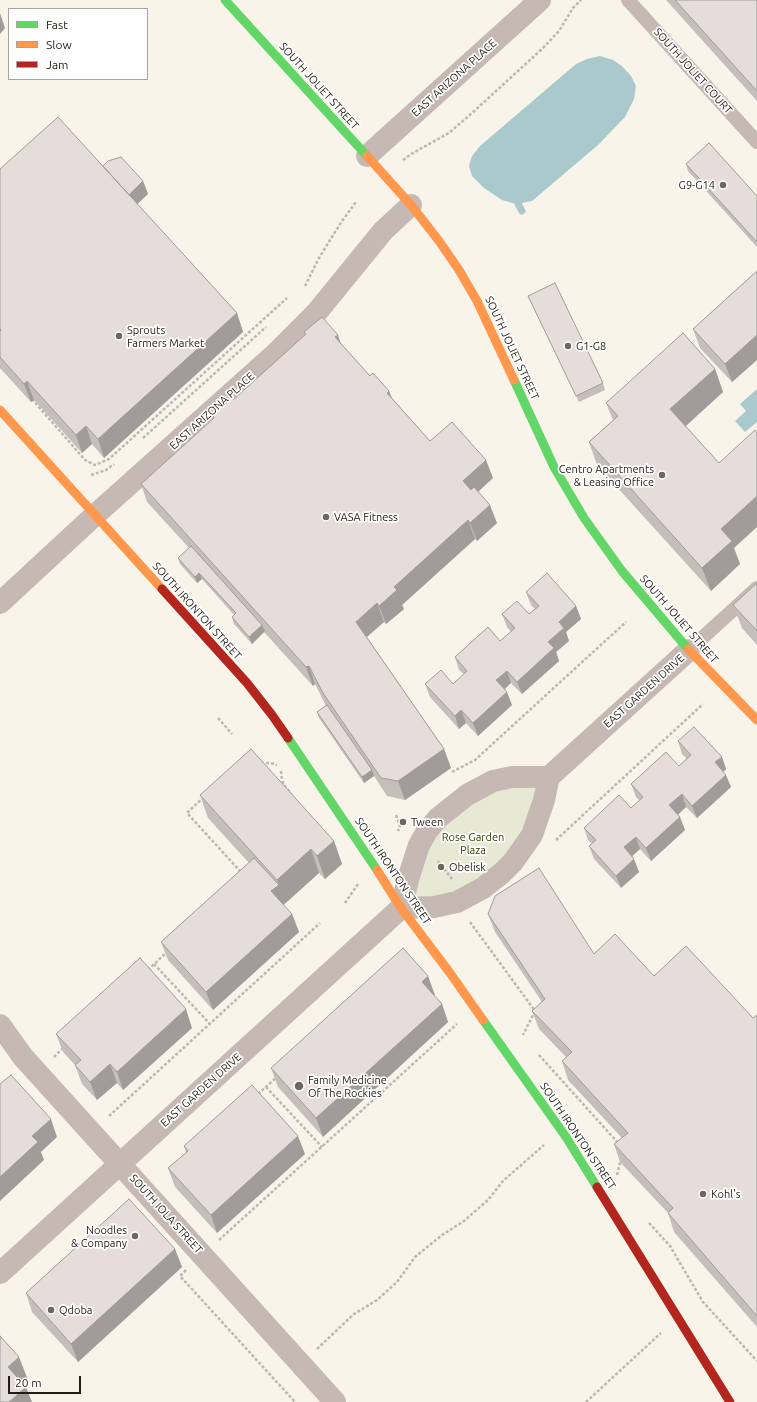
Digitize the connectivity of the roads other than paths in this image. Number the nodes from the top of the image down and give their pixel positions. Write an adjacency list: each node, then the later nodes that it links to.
1 (225, 0): 5 (street, SOUTH JOLIET STREET)
2 (540, 0): 5 (street, EAST ARIZONA PLACE)
3 (628, 0): 4 (lane, SOUTH JOLIET COURT)
4 (757, 142)
5 (367, 156): 6 (street, SOUTH JOLIET STREET)
6 (411, 205): 8 (street, EAST ARIZONA PLACE); 11 (street, SOUTH JOLIET STREET)
7 (0, 410): 8 (street, SOUTH IRONTON STREET)
8 (95, 515): 10 (street, EAST ARIZONA PLACE); 14 (street, SOUTH IRONTON STREET)
9 (757, 588): 11 (lane, EAST GARDEN DRIVE)
10 (0, 603)
11 (689, 650): 12 (street, SOUTH JOLIET STREET); 13 (street, EAST GARDEN DRIVE)
12 (757, 720)
13 (549, 777): 14 (street); 14 (street)
14 (401, 908): 16 (street, EAST GARDEN DRIVE); 19 (street, SOUTH IRONTON STREET)
15 (0, 1025): 16 (street, SOUTH IOLA STREET)
16 (120, 1163): 17 (street, EAST GARDEN DRIVE); 18 (street, SOUTH IOLA STREET)
17 (0, 1273)
18 (335, 1402)
19 (730, 1402)

